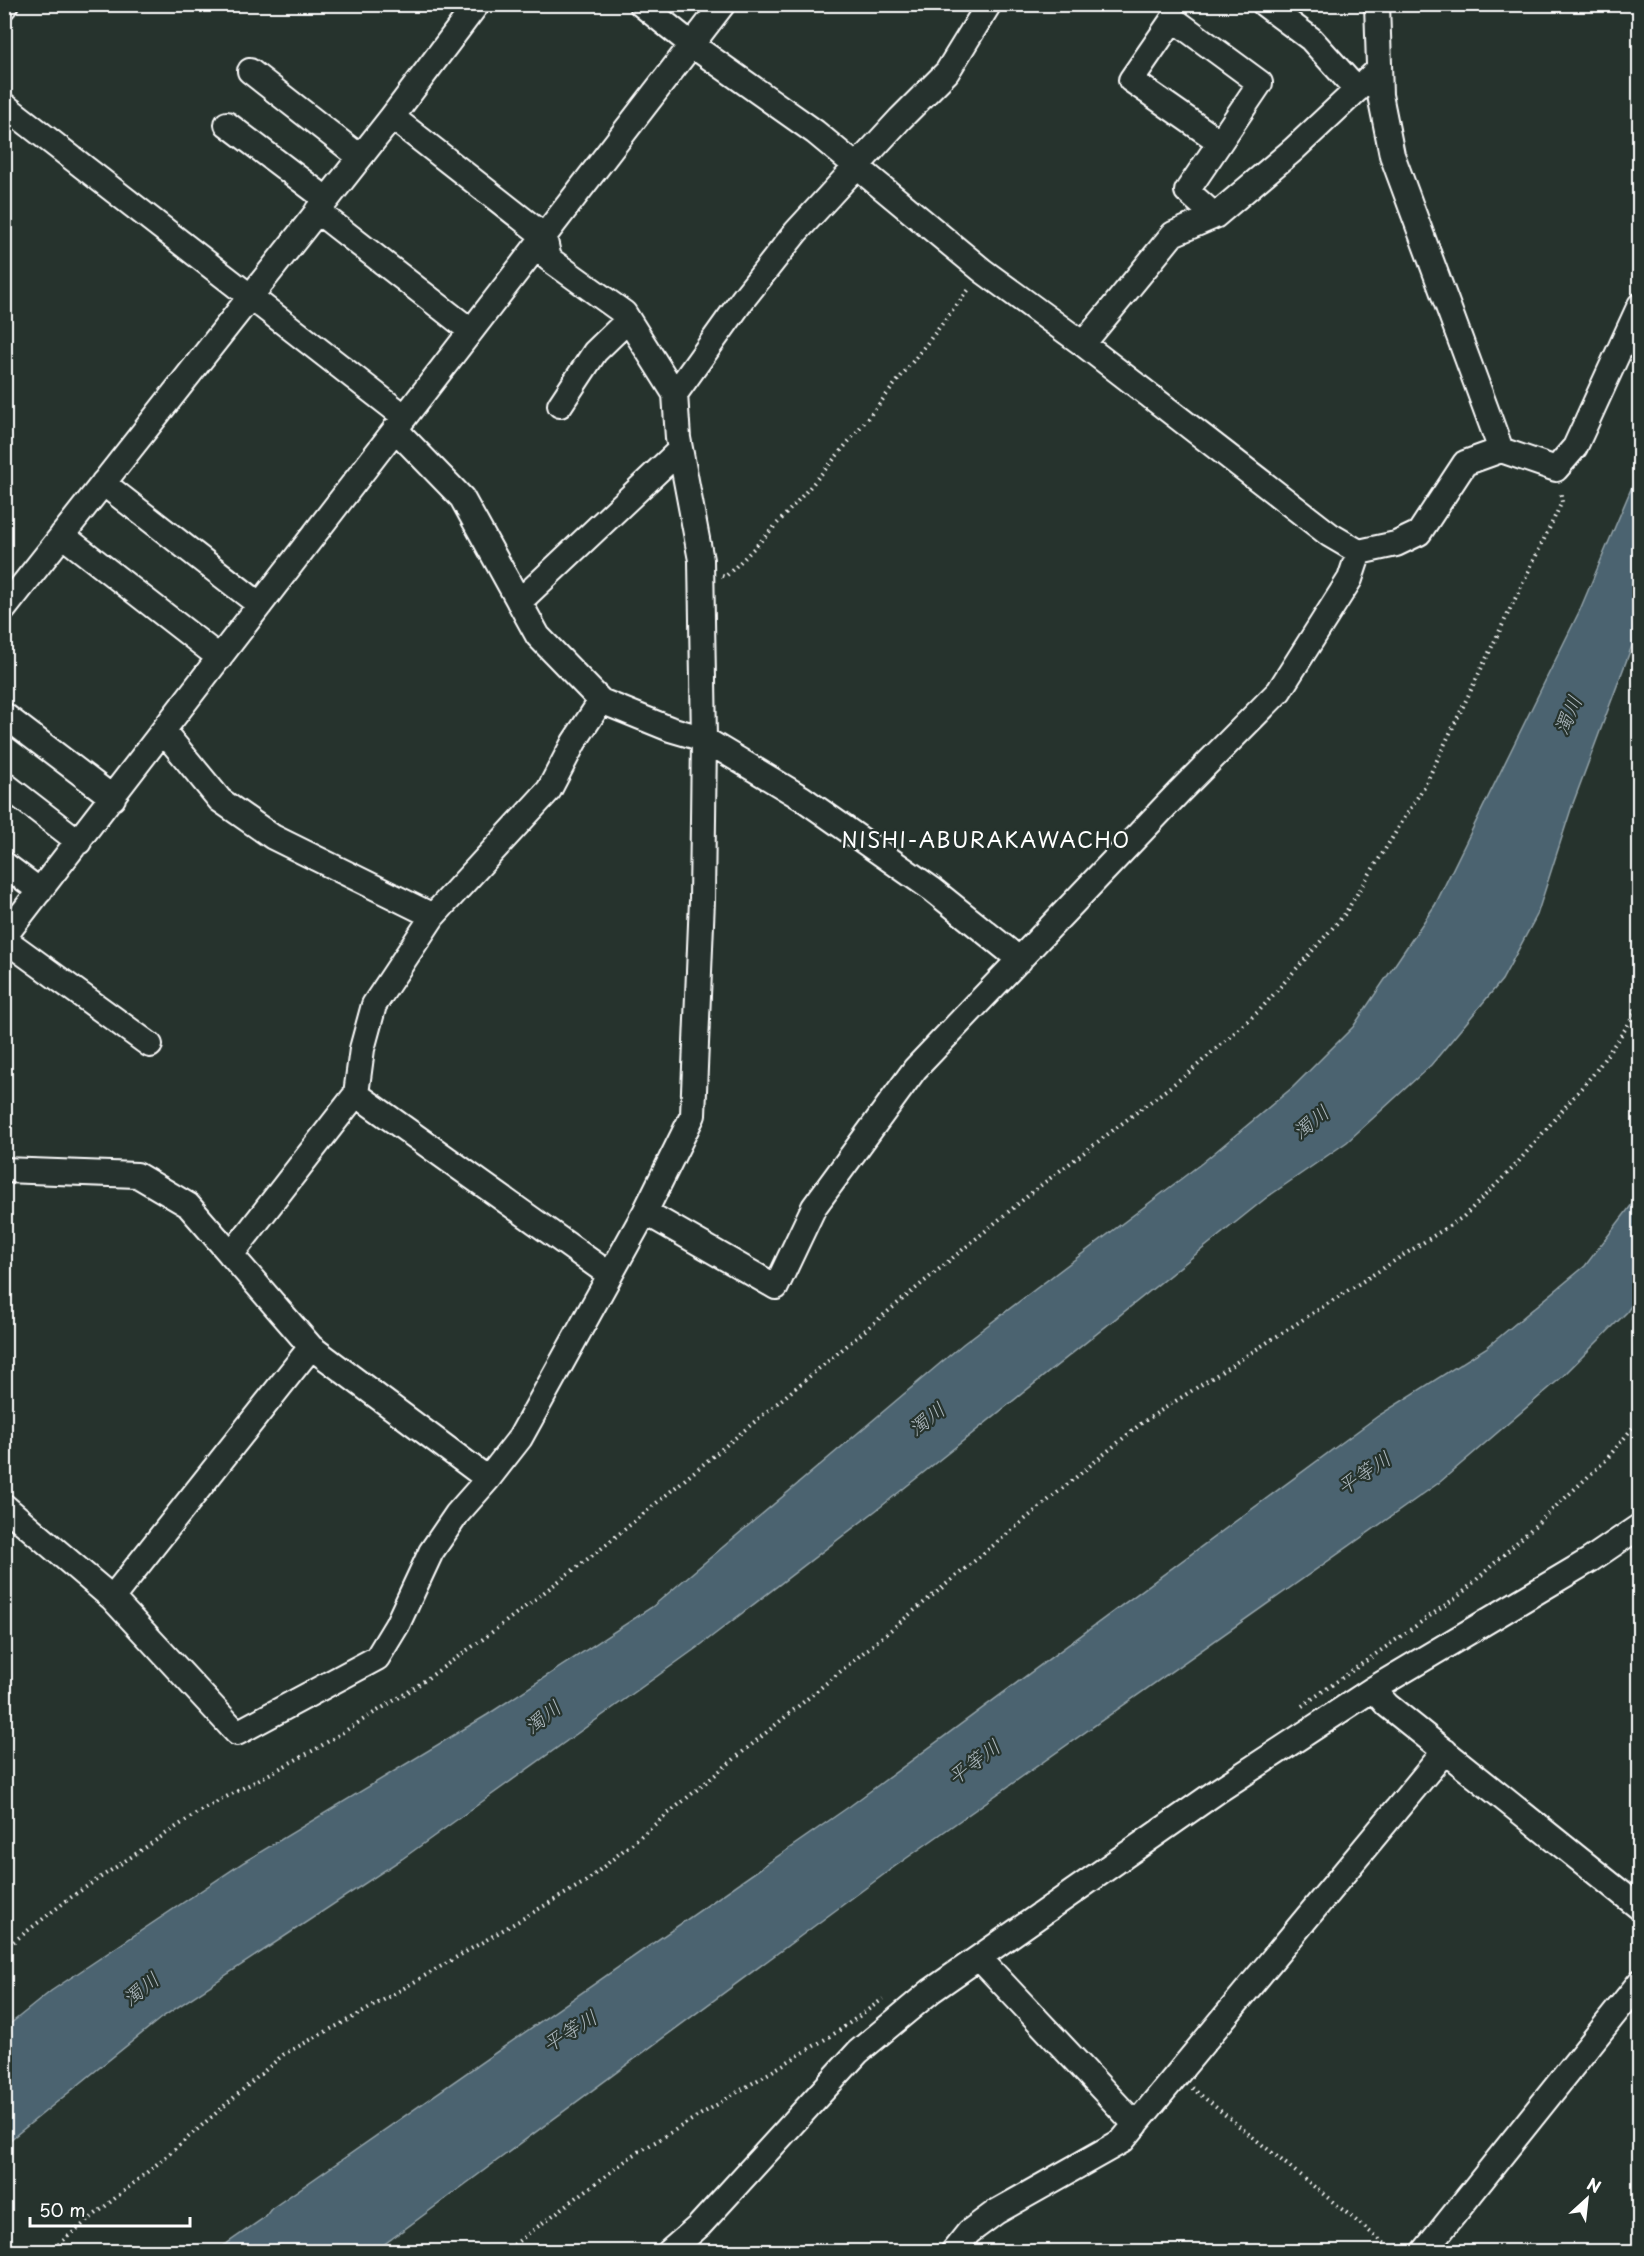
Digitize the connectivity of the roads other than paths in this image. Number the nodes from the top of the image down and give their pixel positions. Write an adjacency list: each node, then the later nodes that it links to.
1 (477, 4): 12 (street)
2 (641, 4): 7 (street)
3 (723, 4): 7 (street)
4 (989, 4): 16 (street)
5 (1264, 4): 10 (street)
6 (1377, 4): 8 (street)
7 (692, 45): 16 (street); 19 (street)
8 (1378, 70): 10 (street); 29 (street)
9 (250, 71): 15 (street)
10 (1357, 90): 18 (street)
11 (4, 105): 20 (street)
12 (392, 117): 15 (street); 19 (street)
13 (227, 124): 17 (street)
14 (1220, 142): 14 (street); 18 (street)
15 (360, 157): 17 (street)
16 (855, 167): 24 (street); 25 (street)
17 (321, 205): 20 (street); 23 (street)
18 (1215, 216): 24 (street)
19 (544, 236): 22 (street); 23 (street)
20 (249, 296): 27 (street); 30 (street)
21 (1640, 304): 29 (street)
22 (628, 320): 25 (street); 26 (street)
23 (471, 331): 27 (street)
24 (1083, 344): 32 (street)
25 (675, 394): 28 (street)
26 (560, 405)
27 (400, 423): 33 (street); 34 (street)
28 (680, 450): 33 (street); 40 (street)
29 (1501, 450): 32 (street)
30 (103, 483): 31 (street); 34 (street)
31 (62, 535): 35 (street); 36 (street)
32 (1359, 552): 48 (street)
33 (519, 602): 37 (street)
34 (260, 605): 36 (street)
35 (4, 609)
36 (220, 658): 39 (street)
37 (601, 700): 40 (street); 46 (street)
38 (4, 715): 42 (street)
39 (164, 732): 42 (street); 46 (street)
40 (704, 739): 48 (street); 52 (street)
41 (4, 784): 43 (street)
42 (113, 798): 43 (street)
43 (79, 842): 45 (street)
44 (4, 864): 45 (street)
45 (40, 891): 47 (street)
46 (433, 916): 50 (street)
47 (4, 938): 49 (street)
48 (1020, 960): 52 (street)
49 (150, 1045)
50 (356, 1094): 53 (street); 54 (street)
51 (4, 1170): 53 (street)
52 (645, 1212): 54 (street)
53 (231, 1255): 55 (street)
54 (610, 1275): 56 (street)
55 (311, 1347): 56 (street); 59 (street)
56 (488, 1479): 59 (street)
57 (4, 1506): 59 (street)
58 (1640, 1526): 60 (street)
59 (112, 1598)
60 (1373, 1689): 61 (street); 63 (street)
61 (1445, 1751): 62 (street); 65 (street)
62 (1640, 1908)
63 (980, 1959): 65 (street); 66 (street)
64 (1640, 1982): 68 (street)
65 (1136, 2125): 67 (street)
66 (669, 2252)
67 (953, 2252)
68 (1424, 2252)

